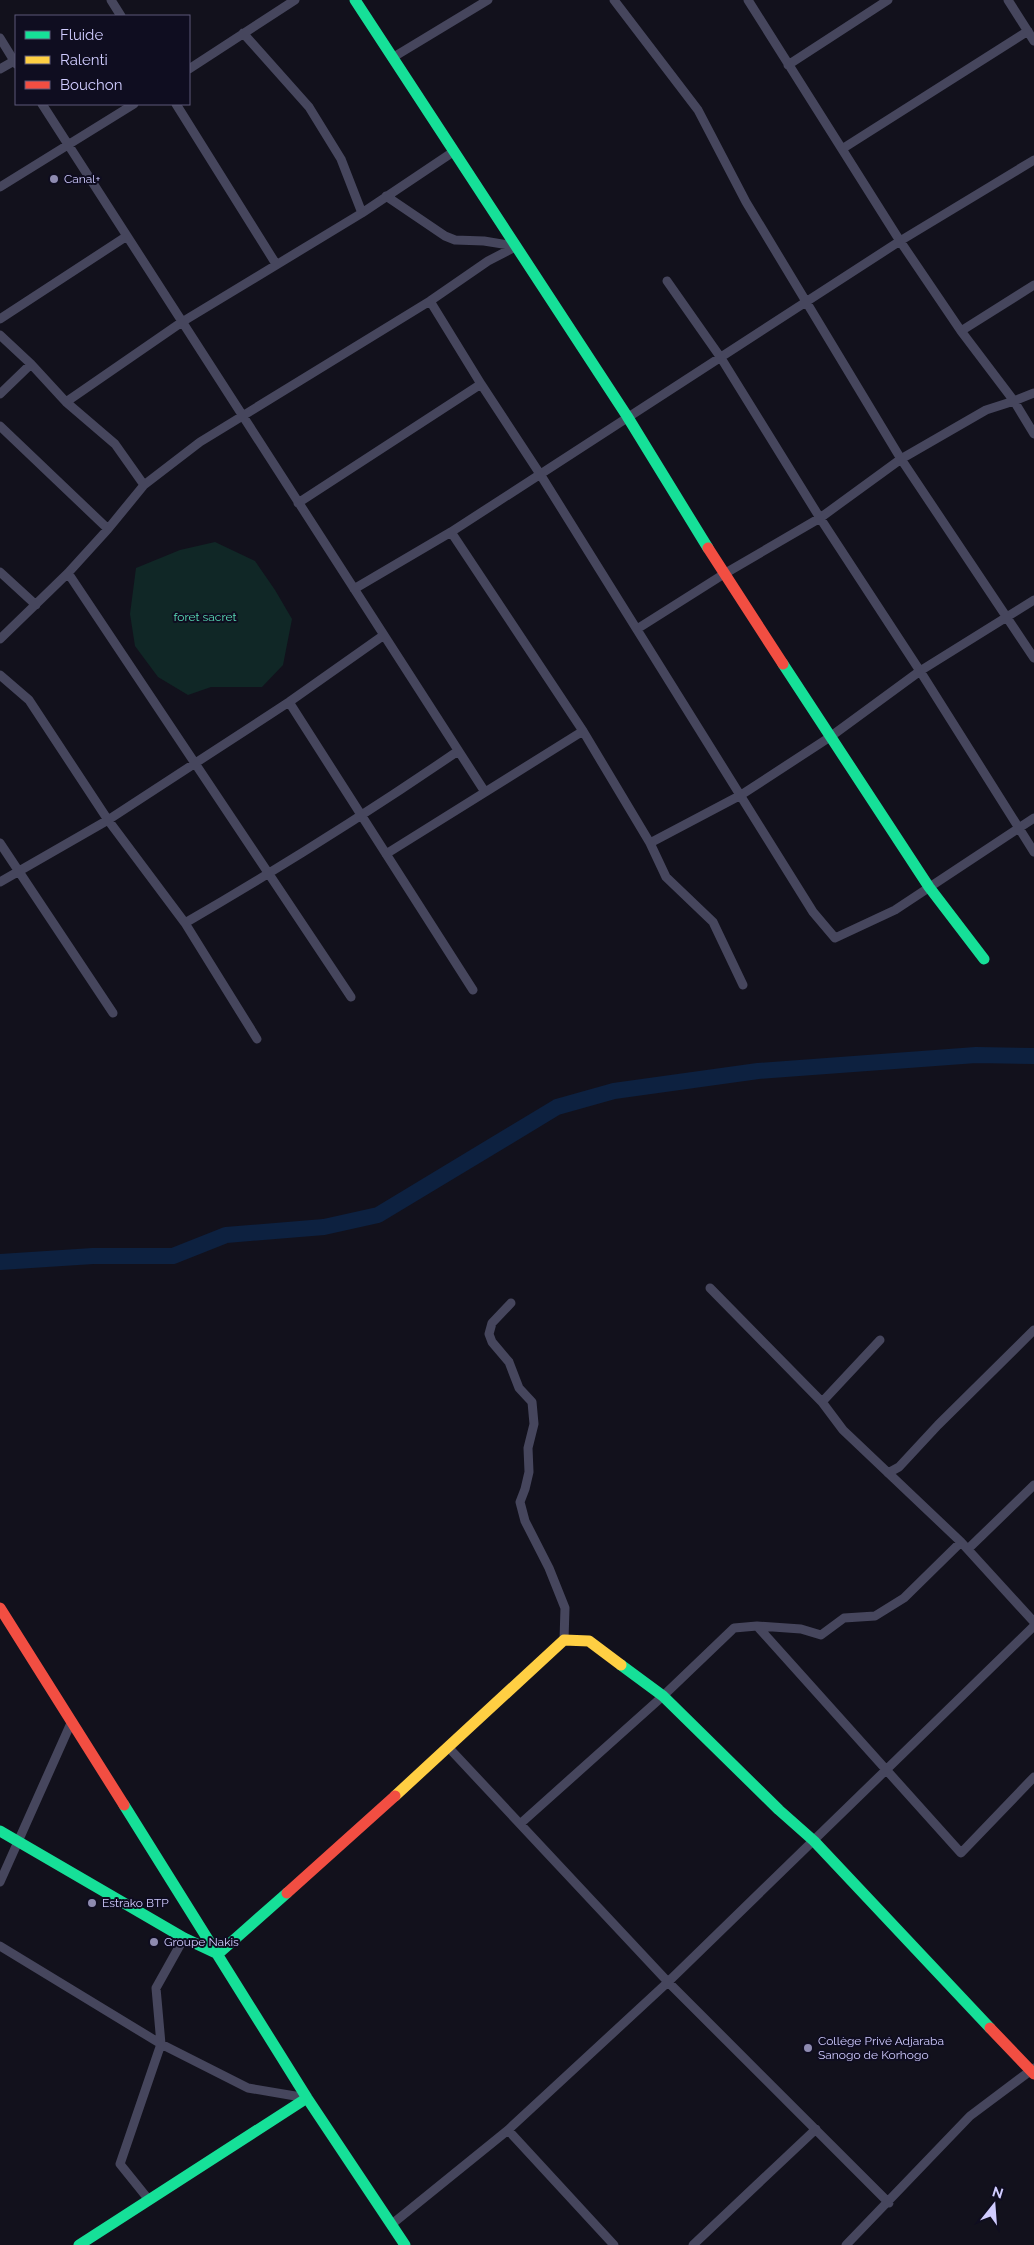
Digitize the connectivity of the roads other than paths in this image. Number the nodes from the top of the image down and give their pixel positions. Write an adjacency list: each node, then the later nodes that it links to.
1 (111, 0): 9 (street)
2 (295, 0): 11 (street)
3 (355, 0): 14 (street)
4 (488, 0): 14 (street)
5 (614, 0): 36 (street)
6 (748, 0): 16 (street)
7 (888, 0): 16 (street)
8 (1008, 0): 10 (street)
9 (121, 15)
10 (1028, 31): 13 (street); 23 (street)
11 (243, 33): 17 (street); 28 (street)
12 (0, 38): 15 (street)
13 (1034, 41)
14 (392, 58): 24 (street)
15 (15, 62): 18 (street)
16 (788, 64): 23 (street)
17 (190, 68)
18 (0, 69)
19 (43, 105): 22 (street)
20 (132, 105): 22 (street)
21 (177, 105): 32 (street)
22 (69, 145): 26 (street); 29 (street)
23 (842, 149): 30 (street)
24 (453, 152): 27 (street); 31 (street)
25 (1034, 160): 30 (street)
26 (0, 186)
27 (386, 196): 28 (street); 31 (street)
28 (362, 213): 32 (street)
29 (128, 236): 37 (street); 38 (street)
30 (900, 241): 36 (street); 39 (street)
31 (515, 246): 35 (street); 48 (street)
32 (276, 264): 38 (street)
33 (667, 281): 41 (street)
34 (1034, 285): 39 (street)
35 (430, 301): 43 (street); 49 (street)
36 (808, 303): 41 (street); 52 (street)
37 (0, 319)
38 (182, 322): 46 (street); 49 (street)
39 (961, 330): 47 (street)
40 (0, 335): 42 (street)
41 (721, 358): 48 (street); 56 (street)
42 (31, 364): 45 (street); 46 (street)
43 (481, 384): 53 (street); 55 (street)
44 (1034, 393): 47 (street)
45 (0, 394)
46 (66, 402): 54 (street)
47 (1014, 402): 51 (street); 52 (street)
48 (627, 416): 53 (street); 61 (street)
49 (243, 417): 54 (street); 55 (street)
50 (0, 426): 57 (street)
51 (1034, 434)
52 (901, 459): 56 (street); 65 (street)
53 (540, 474): 58 (street); 66 (street)
54 (144, 485): 57 (street)
55 (298, 503): 62 (street)
56 (820, 518): 61 (street); 70 (street)
57 (108, 529): 60 (street)
58 (451, 532): 62 (street); 73 (street)
59 (0, 572): 64 (street)
60 (68, 573): 64 (street); 76 (street)
61 (724, 574): 66 (street); 74 (street)
62 (354, 589): 67 (street)
63 (1034, 600): 65 (street)
64 (36, 605): 68 (street)
65 (1007, 618): 69 (street); 70 (street)
66 (637, 629): 78 (street)
67 (384, 635): 72 (street); 75 (street)
68 (0, 639)
69 (1034, 658)
70 (920, 671): 74 (street); 82 (street)
71 (0, 675): 81 (street)
72 (289, 702): 76 (street); 79 (street)
73 (583, 731): 77 (street); 83 (street)
74 (830, 737): 78 (street); 90 (street)
75 (458, 751): 77 (street); 79 (street)
76 (195, 763): 81 (street); 88 (street)
77 (485, 792): 86 (street)
78 (740, 795): 83 (street); 90 (street)
79 (362, 816): 86 (street); 88 (street)
80 (1034, 818): 82 (street)
81 (108, 820): 87 (street); 91 (street)
82 (1018, 829): 85 (street); 90 (street)
83 (650, 843): 93 (street)
84 (0, 844): 87 (street)
85 (1034, 852)
86 (386, 854): 94 (street)
87 (17, 871): 89 (street); 96 (street)
88 (269, 874): 91 (street); 95 (street)
89 (0, 882)
90 (929, 887): 92 (street)
91 (184, 923): 97 (street)
92 (984, 959)
93 (743, 985)
94 (473, 990)
95 (351, 997)
96 (113, 1013)
97 (257, 1039)
98 (710, 1288): 102 (street)
99 (511, 1303): 111 (street)
100 (1034, 1330): 103 (street)
101 (880, 1340): 102 (street)
102 (822, 1402): 103 (street)
103 (888, 1473): 105 (street)
104 (1034, 1485): 106 (street)
105 (961, 1542): 106 (street); 109 (street)
106 (968, 1549): 108 (street)
107 (0, 1610): 113 (street)
108 (1034, 1622)
109 (757, 1626): 112 (street); 115 (street)
110 (1034, 1626): 115 (street)
111 (564, 1640): 112 (street); 114 (street)
112 (664, 1696): 117 (street); 119 (street)
113 (71, 1723): 120 (street); 124 (street)
114 (449, 1748): 117 (street); 124 (street)
115 (885, 1770): 116 (street); 119 (street)
116 (1034, 1777)
117 (520, 1824): 125 (street)
118 (0, 1831): 120 (street)
119 (814, 1841): 125 (street); 127 (street)
120 (18, 1843): 121 (street); 122 (street)
121 (0, 1882)
122 (184, 1938): 124 (street); 126 (street)
123 (0, 1946): 126 (street)
124 (218, 1954): 128 (street)
125 (668, 1982): 129 (street); 130 (street)
126 (160, 2044): 128 (street); 131 (street)
127 (1033, 2071): 132 (street)
128 (307, 2098): 131 (street); 133 (street)
129 (816, 2129): 132 (street); 137 (street)
130 (508, 2130): 133 (street); 136 (street)
131 (148, 2200): 134 (street)
132 (889, 2203): 138 (street)
133 (392, 2224): 135 (street)
134 (79, 2245)
135 (405, 2245)
136 (614, 2245)
137 (693, 2245)
138 (846, 2245)

